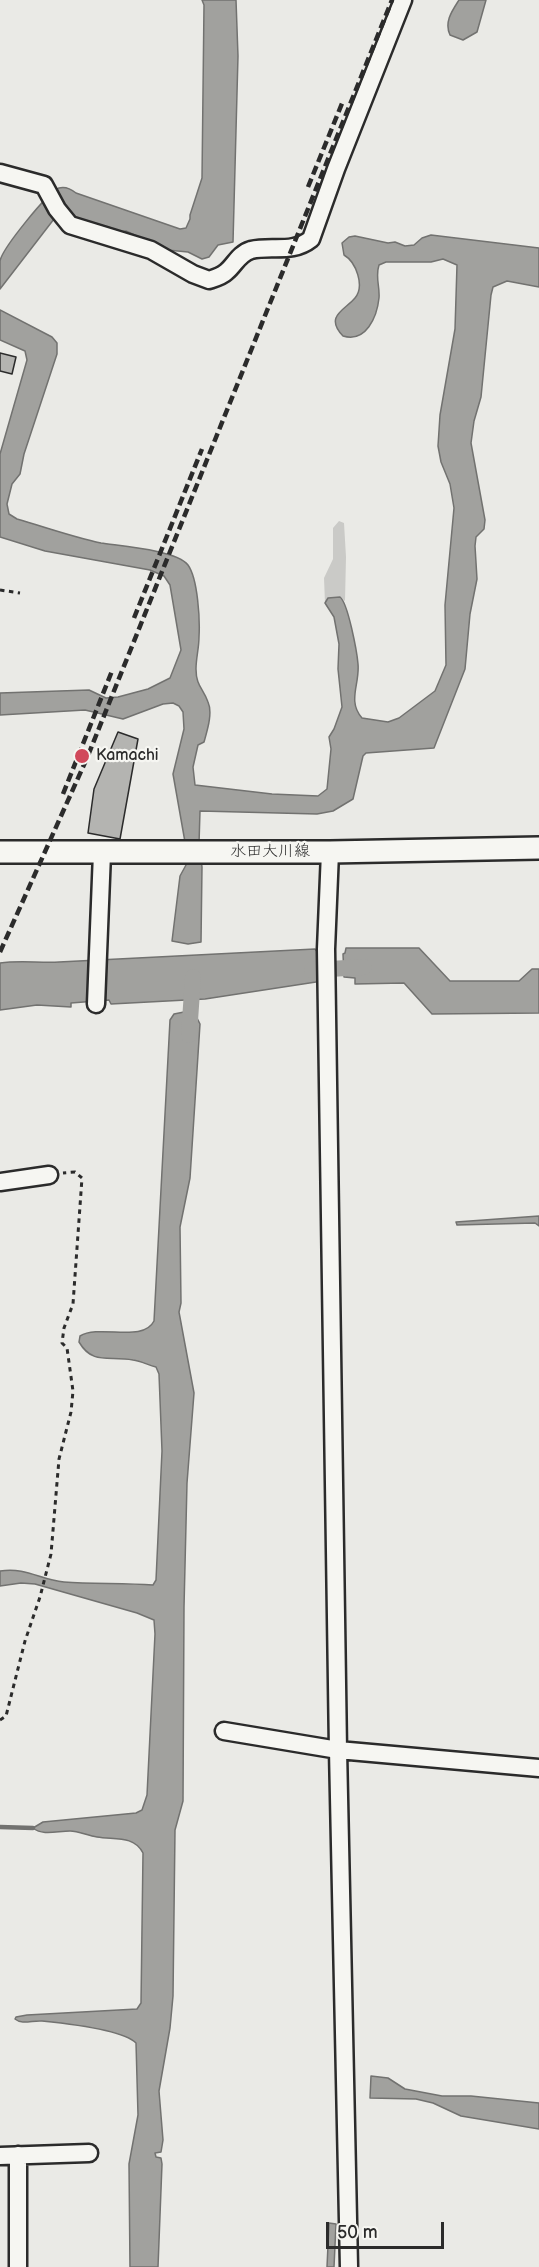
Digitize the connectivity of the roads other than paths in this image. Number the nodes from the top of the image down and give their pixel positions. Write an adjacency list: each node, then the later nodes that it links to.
1 (403, 0): 2 (street)
2 (0, 173)
3 (539, 848): 5 (main road, 水田大川線)
4 (0, 852): 6 (main road, 水田大川線)
5 (330, 852): 6 (main road, 水田大川線); 11 (street)
6 (102, 853): 7 (street)
7 (96, 1004)
8 (49, 1175): 9 (street)
9 (0, 1182)
10 (224, 1731): 11 (street)
11 (338, 1750): 12 (street); 17 (street)
12 (539, 1768)
13 (89, 2152): 14 (street)
14 (18, 2155): 15 (street); 16 (street)
15 (0, 2156)
16 (18, 2267)
17 (349, 2267)

